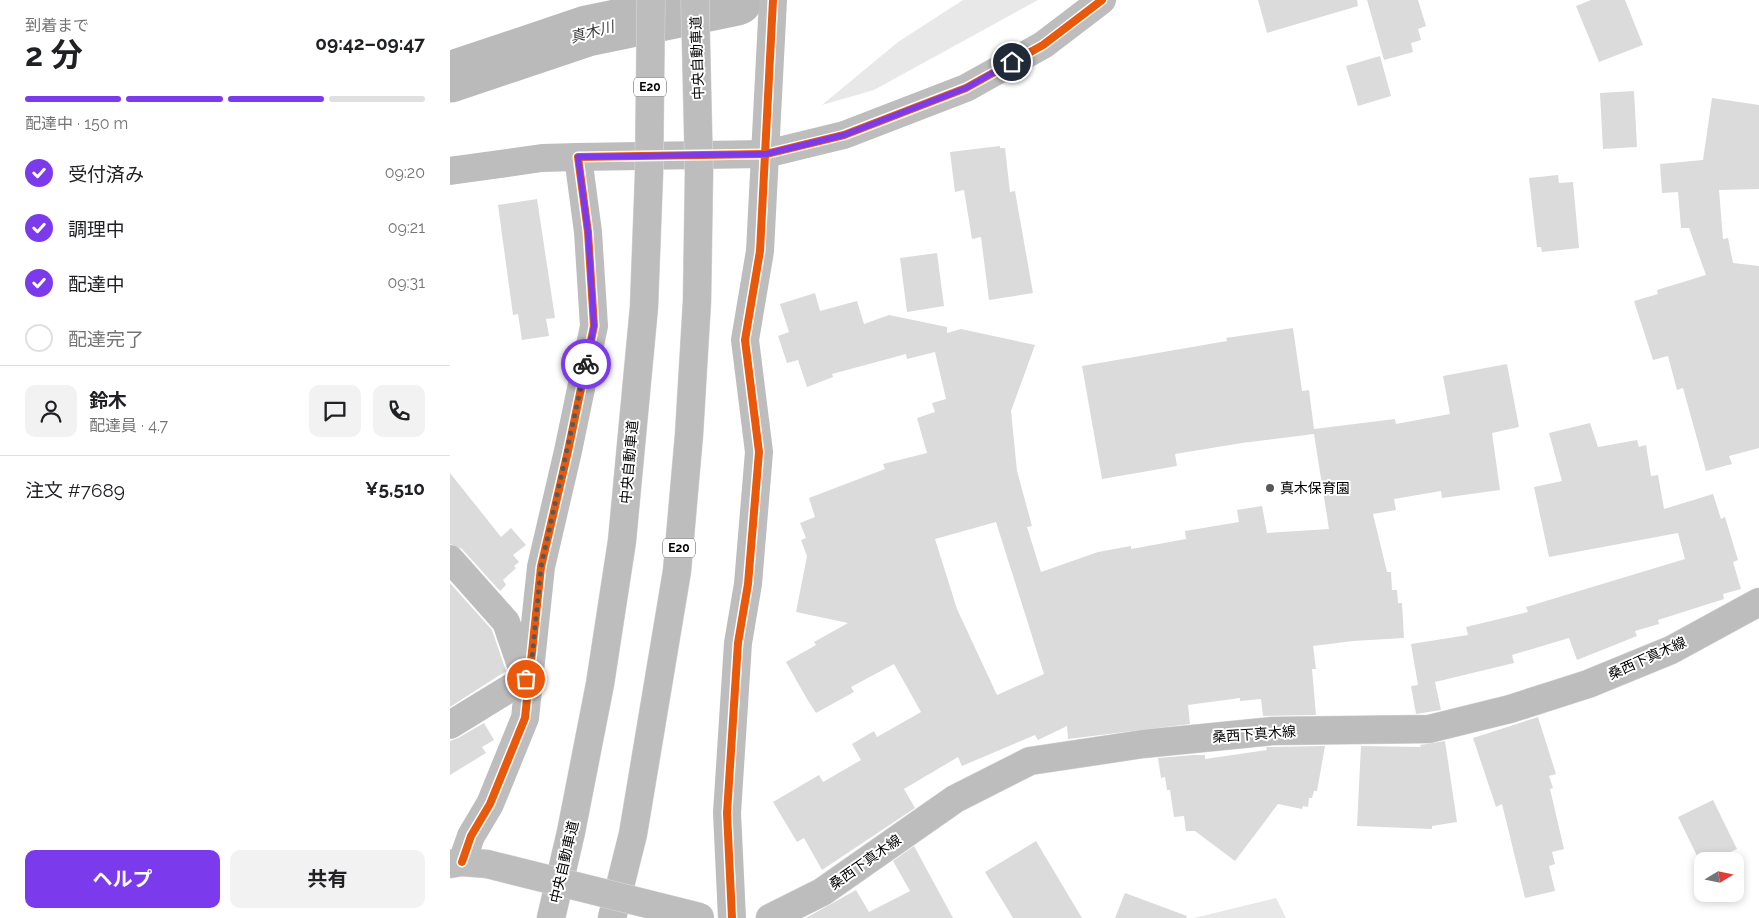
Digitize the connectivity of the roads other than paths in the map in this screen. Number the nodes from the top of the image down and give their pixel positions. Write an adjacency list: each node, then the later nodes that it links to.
1 (651, 0): 13 (main road, 中央自動車道 / E20, bridge)
2 (695, 0): 14 (main road, 中央自動車道 / E20, bridge)
3 (773, 0): 5 (main road)
4 (1102, 0): 5 (main road)
5 (766, 154): 6 (main road); 17 (main road)
6 (578, 157): 7 (main road); 10 (main road)
7 (450, 171)
8 (450, 559): 10 (main road)
9 (1759, 602): 18 (main road, 桑西下真木線)
10 (527, 684): 11 (main road); 12 (main road)
11 (450, 725)
12 (466, 863): 15 (main road, bridge)
13 (551, 918)
14 (612, 918)
15 (700, 918): 16 (main road)
16 (706, 918)
17 (732, 918)
18 (770, 918)

